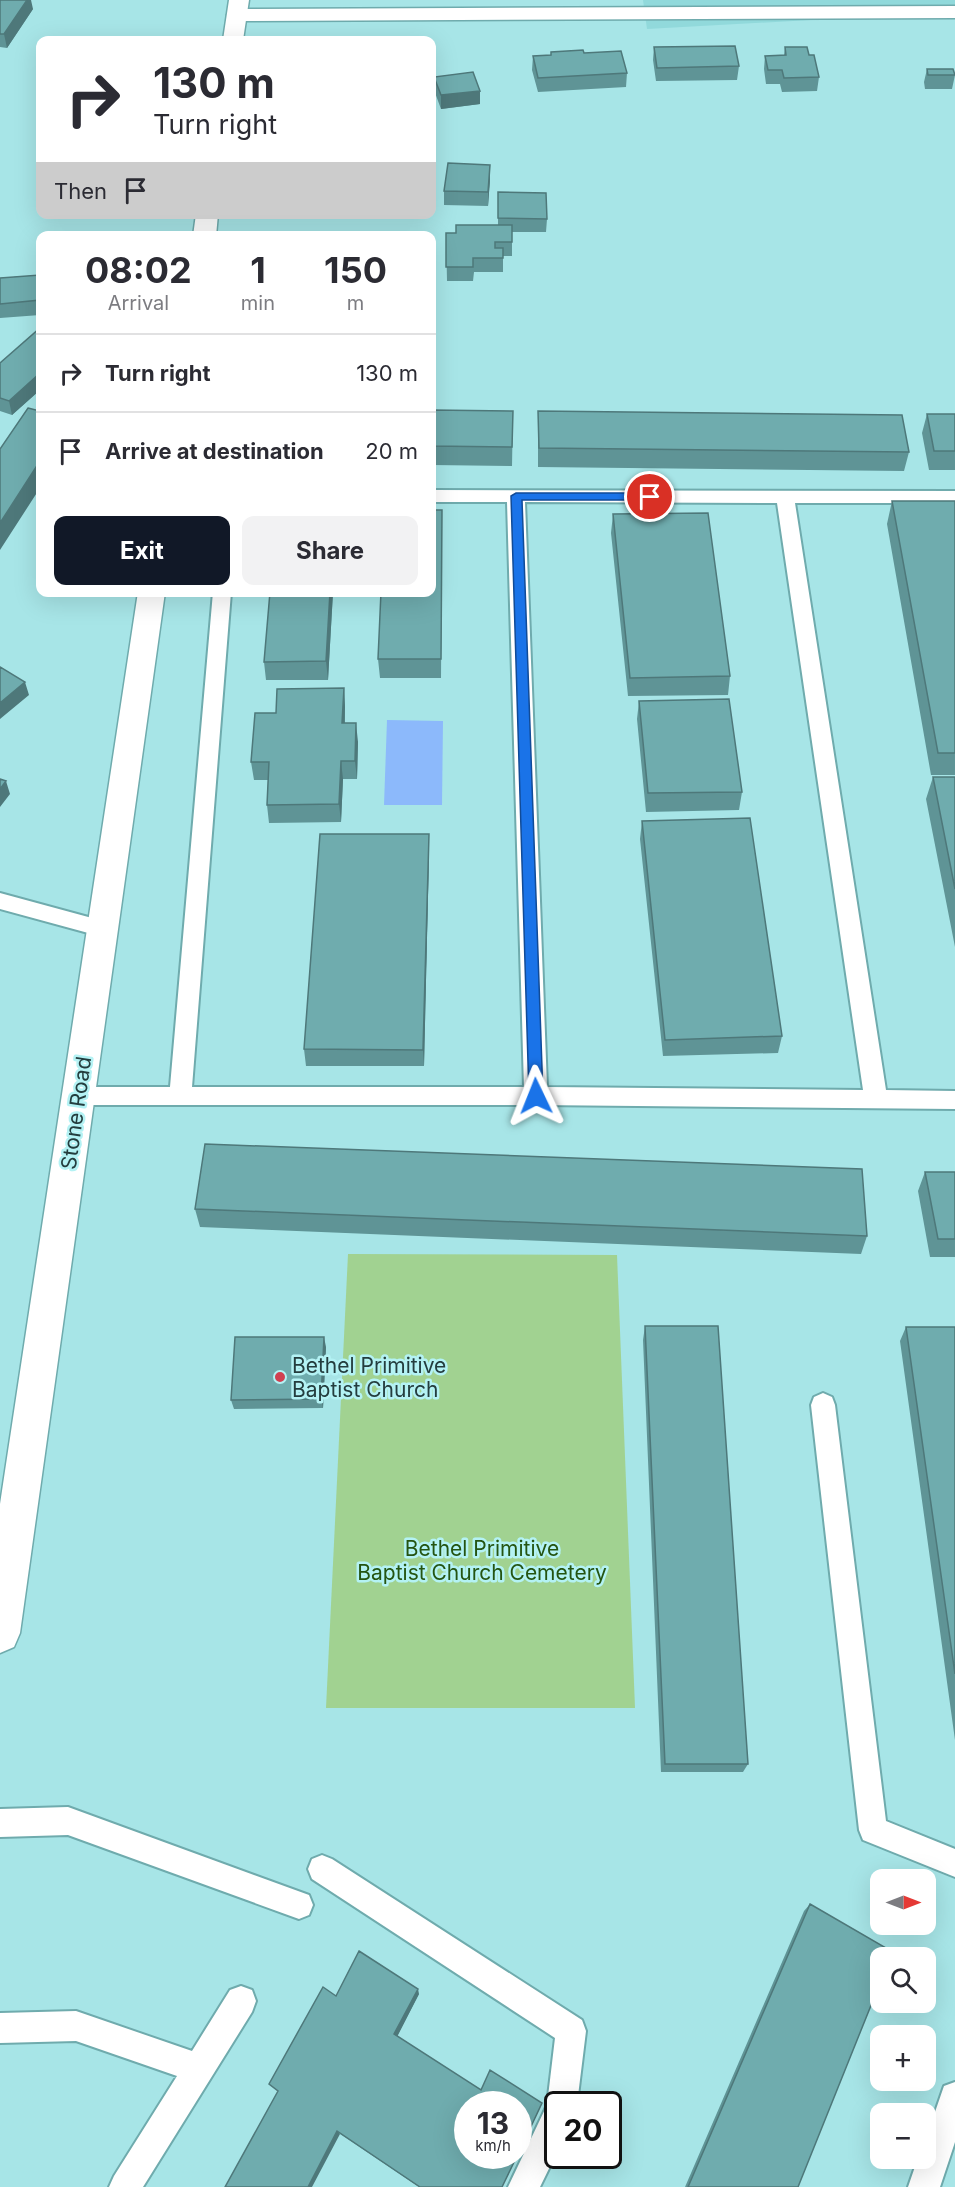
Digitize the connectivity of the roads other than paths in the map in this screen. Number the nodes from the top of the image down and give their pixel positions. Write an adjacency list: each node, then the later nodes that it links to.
1 (238, 7): 2 (street); 3 (street)
2 (955, 12)
3 (234, 36)
4 (436, 496): 5 (lane)
5 (516, 496): 6 (lane); 14 (lane)
6 (784, 497): 7 (lane); 15 (lane)
7 (955, 497)
8 (151, 597): 11 (street, Stone Road)
9 (222, 597): 13 (lane)
10 (0, 901): 11 (lane)
11 (103, 929): 12 (street, Stone Road)
12 (78, 1096): 13 (lane); 18 (street, Stone Road)
13 (180, 1096): 14 (lane)
14 (536, 1096): 15 (lane)
15 (876, 1100): 16 (lane)
16 (955, 1100)
17 (823, 1405): 20 (lane)
18 (0, 1634)
19 (0, 1823): 22 (lane)
20 (955, 1863)
21 (322, 1869): 26 (lane)
22 (299, 1905)
23 (241, 2001): 25 (lane)
24 (0, 2028): 25 (lane)
25 (198, 2068): 29 (lane)
26 (564, 2091)
27 (955, 2097): 31 (lane)
28 (544, 2145): 30 (lane)
29 (125, 2187)
30 (524, 2187)
31 (924, 2187)

